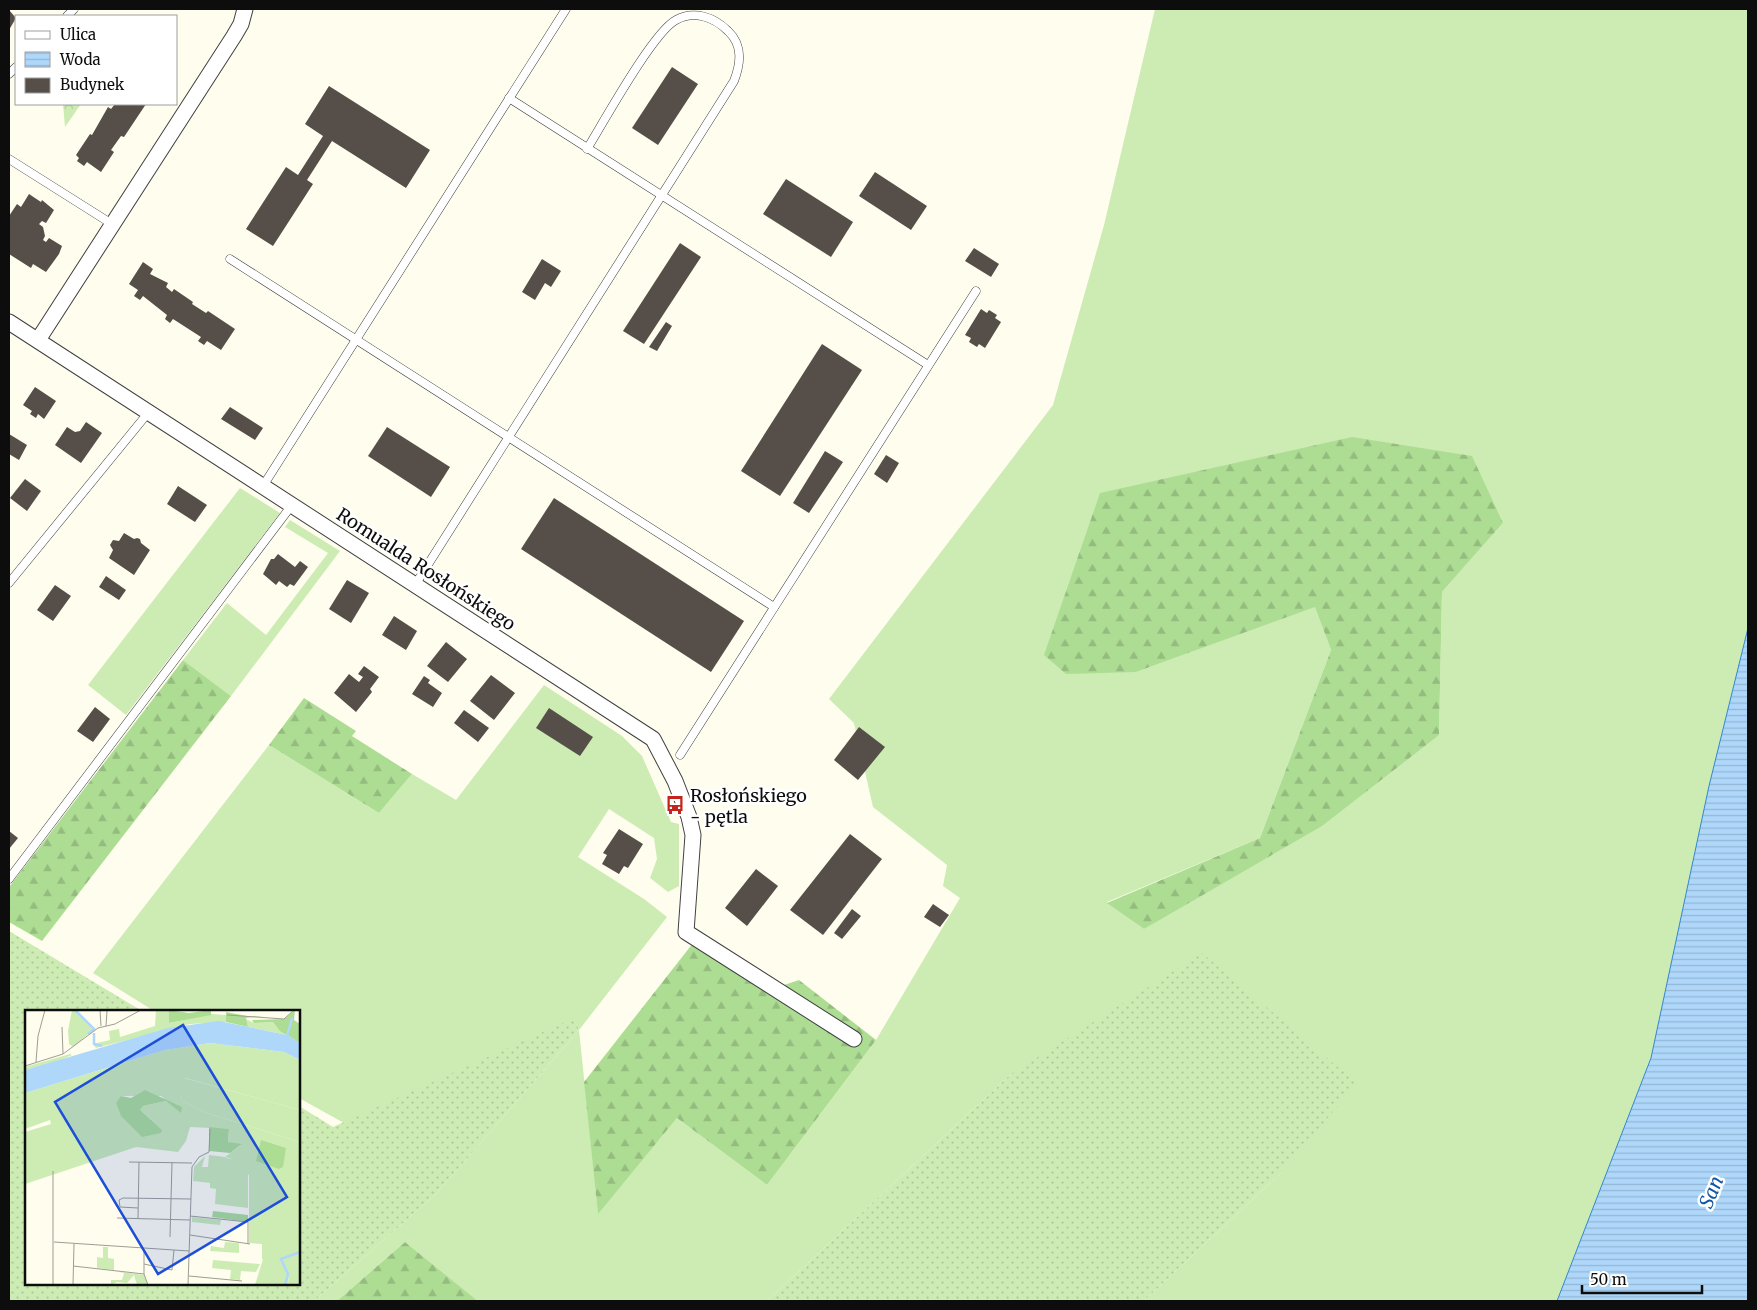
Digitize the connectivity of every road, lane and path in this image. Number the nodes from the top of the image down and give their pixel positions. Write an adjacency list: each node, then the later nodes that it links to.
1 (244, 9): 7 (street)
2 (566, 9): 3 (lane)
3 (509, 98): 4 (lane); 11 (lane)
4 (587, 149): 6 (lane); 6 (lane)
5 (9, 158): 7 (lane)
6 (661, 196): 13 (lane); 15 (lane)
7 (112, 224): 12 (street)
8 (230, 259): 11 (lane)
9 (976, 291): 13 (lane)
10 (9, 322): 12 (street, Romualda Rosłońskiego)
11 (355, 339): 15 (lane); 16 (lane)
12 (38, 340): 14 (street, Romualda Rosłońskiego)
13 (928, 365): 20 (lane)
14 (148, 413): 16 (street, Romualda Rosłońskiego); 18 (lane)
15 (509, 437): 19 (lane); 20 (lane)
16 (263, 486): 17 (street, Romualda Rosłońskiego)
17 (292, 505): 19 (street, Romualda Rosłońskiego); 22 (lane)
18 (9, 583)
19 (415, 585): 23 (street, Romualda Rosłońskiego)
20 (774, 607): 21 (lane)
21 (680, 755)
22 (9, 879)
23 (854, 1039)

